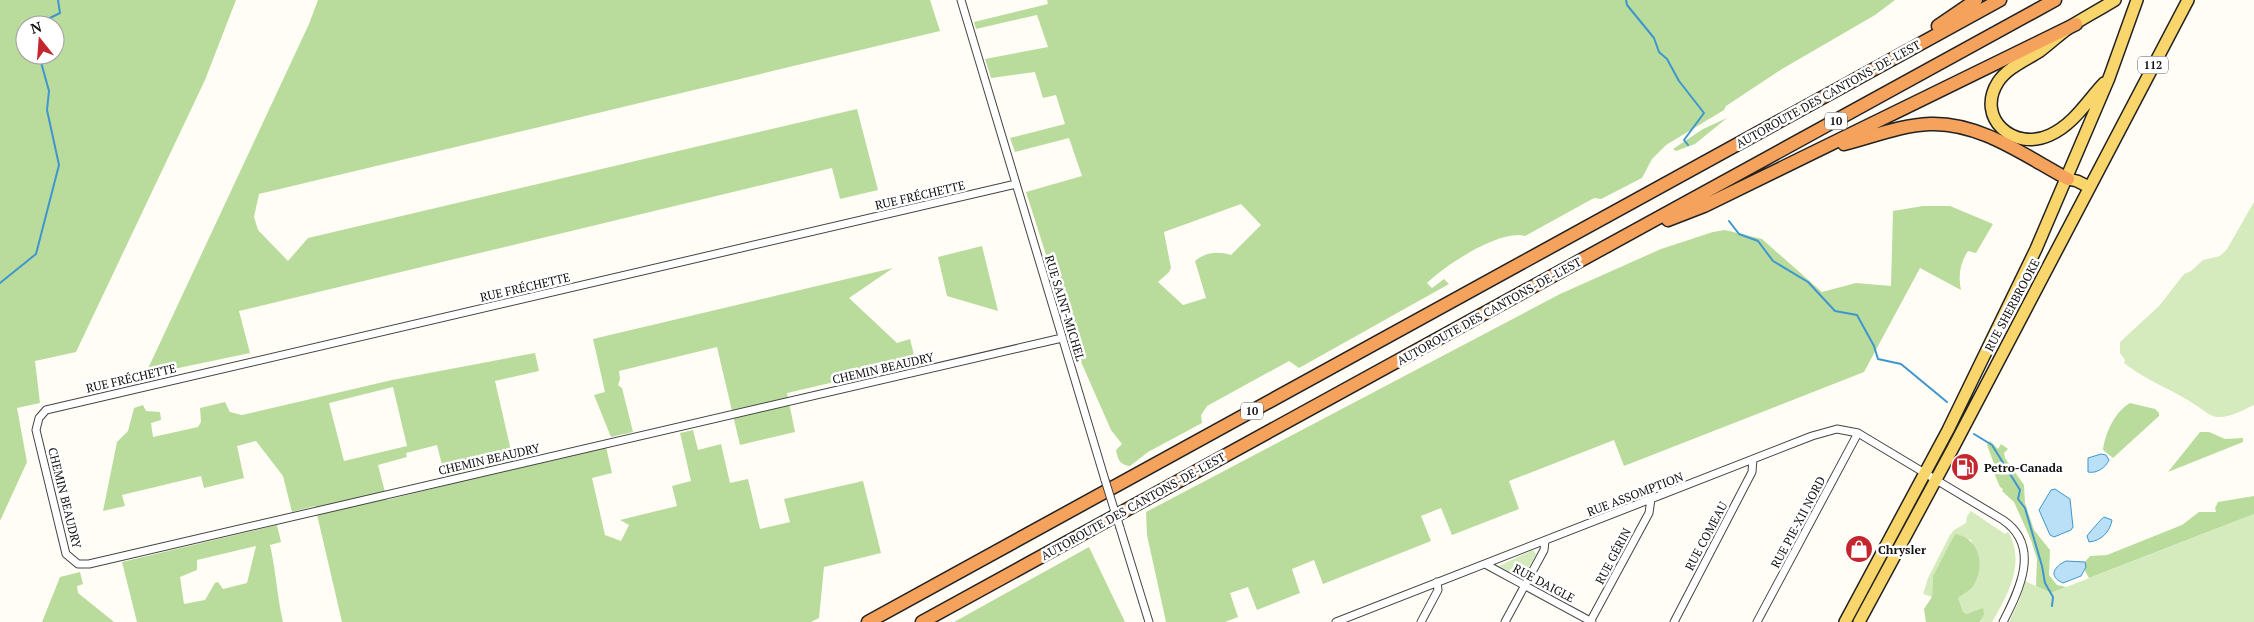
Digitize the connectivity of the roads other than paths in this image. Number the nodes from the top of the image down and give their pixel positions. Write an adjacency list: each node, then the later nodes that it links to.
1 (961, 0): 13 (street, RUE SAINT-MICHEL)
2 (1976, 0): 9 (highway)
3 (2000, 0): 9 (highway, AUTOROUTE DES CANTONS-DE-L'EST / 10)
4 (2055, 0): 15 (highway, AUTOROUTE DES CANTONS-DE-L'EST / 10)
5 (2115, 0): 8 (main road)
6 (2137, 0): 10 (main road, RUE SHERBROOKE)
7 (2188, 0): 14 (main road, RUE SHERBROOKE / 112)
8 (2076, 24): 10 (main road); 11 (highway)
9 (1880, 66): 29 (highway, AUTOROUTE DES CANTONS-DE-L'EST / 10)
10 (2109, 78): 12 (main road, RUE SHERBROOKE)
11 (1822, 149): 12 (highway); 15 (highway)
12 (2068, 179): 14 (main road); 16 (main road, RUE SHERBROOKE)
13 (1016, 184): 18 (street, RUE SAINT-MICHEL); 19 (street, RUE FRÉCHETTE)
14 (2089, 187): 17 (main road, RUE SHERBROOKE / 112)
15 (1617, 240): 30 (highway, AUTOROUTE DES CANTONS-DE-L'EST / 10)
16 (2036, 249): 17 (main road); 22 (main road, RUE SHERBROOKE)
17 (2052, 258): 23 (main road, RUE SHERBROOKE / 112)
18 (1062, 338): 19 (street, CHEMIN BEAUDRY); 31 (street, RUE SAINT-MICHEL, bridge)
19 (42, 414)
20 (1858, 433): 21 (street, RUE ASSOMPTION); 22 (street, RUE ASSOMPTION); 37 (street, RUE PIE-XII NORD)
21 (1753, 459): 24 (street, RUE ASSOMPTION); 36 (street, RUE COMEAU)
22 (1926, 472): 23 (street, RUE ASSOMPTION); 38 (main road, RUE SHERBROOKE)
23 (1937, 478): 39 (main road, RUE SHERBROOKE / 112); 40 (street, RUE ASSOMPTION)
24 (1650, 500): 25 (street, RUE ASSOMPTION); 35 (street, RUE GÉRIN)
25 (1545, 541): 26 (street, RUE ASSOMPTION); 28 (street)
26 (1485, 564): 27 (street, RUE ASSOMPTION); 28 (street, RUE DAIGLE)
27 (1437, 582): 32 (street, RUE ASSOMPTION); 33 (street)
28 (1525, 586): 34 (street); 35 (street, RUE DAIGLE)
29 (868, 622)
30 (922, 622)
31 (1148, 622)
32 (1336, 622)
33 (1421, 622)
34 (1505, 622)
35 (1591, 622)
36 (1674, 622)
37 (1757, 622)
38 (1845, 622)
39 (1859, 622)
40 (2003, 622)

